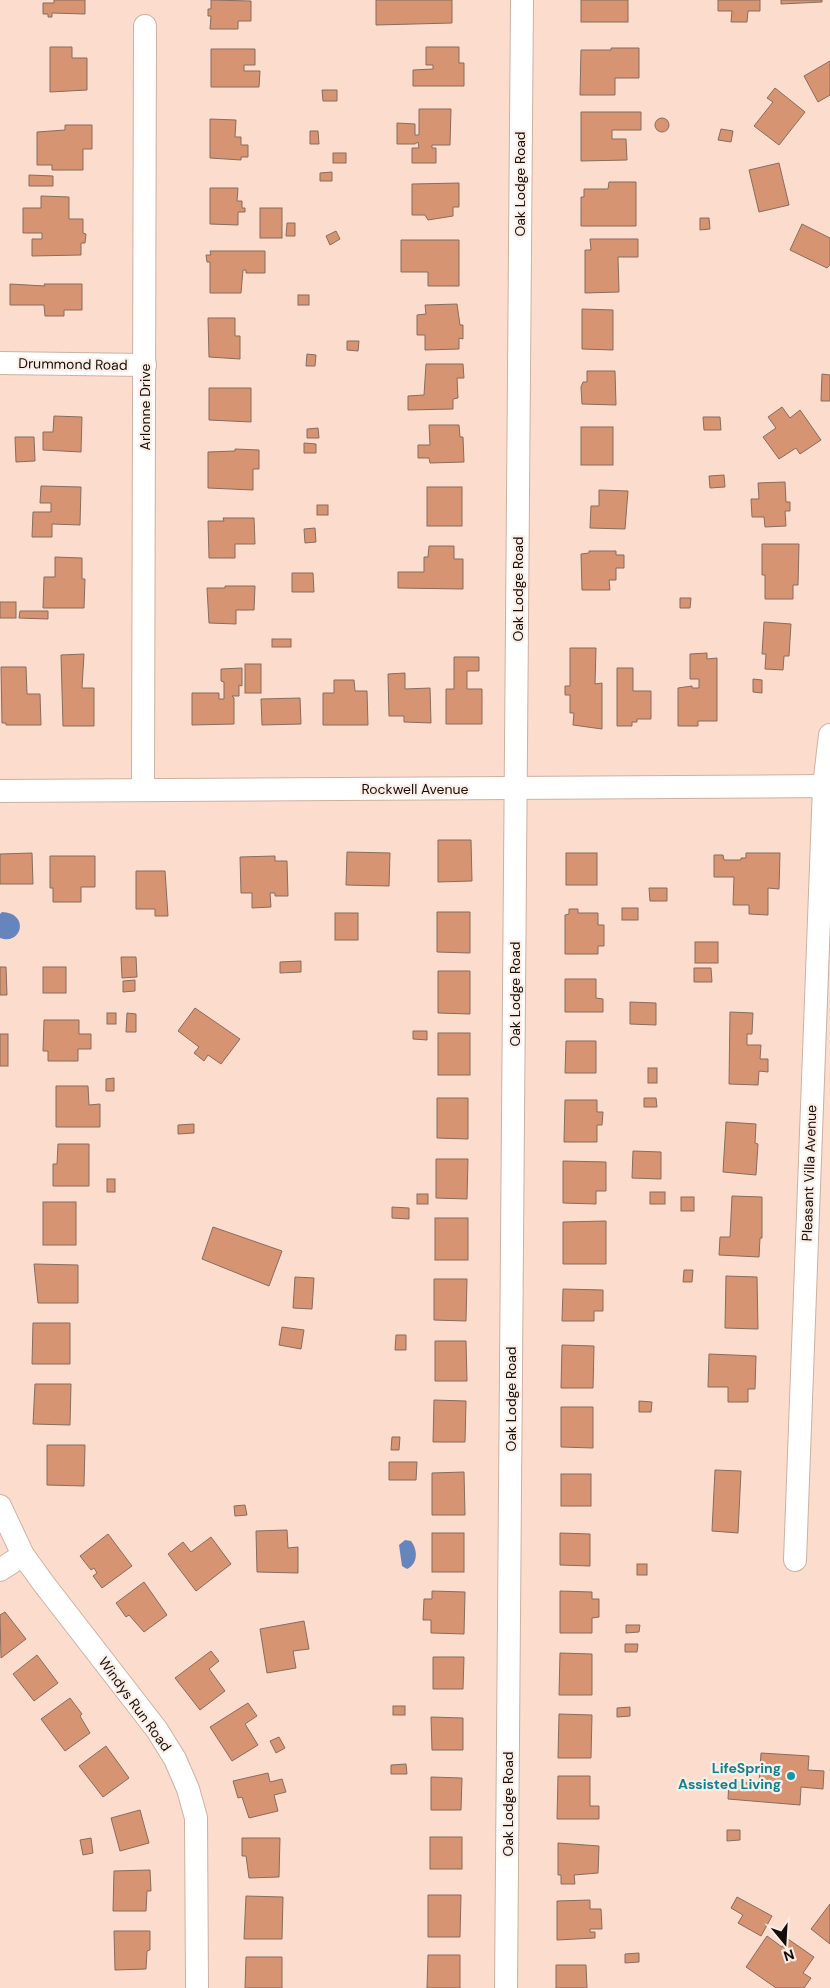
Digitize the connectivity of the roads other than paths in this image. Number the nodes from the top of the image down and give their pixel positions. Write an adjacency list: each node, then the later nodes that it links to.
1 (522, 0): 8 (street, Oak Lodge Road)
2 (145, 26): 4 (street, Arlonne Drive)
3 (0, 363): 4 (street, Drummond Road)
4 (145, 365): 7 (street, Arlonne Drive)
5 (830, 735): 6 (street, Pleasant Villa Avenue)
6 (827, 786): 8 (street, Rockwell Avenue); 12 (street, Pleasant Villa Avenue)
7 (143, 788): 8 (street, Rockwell Avenue); 9 (street, Rockwell Avenue)
8 (516, 789): 15 (street, Oak Lodge Road)
9 (0, 791)
10 (0, 1506): 11 (street, Windys Run Road)
11 (23, 1555): 13 (street); 14 (street, Windys Run Road)
12 (795, 1560)
13 (0, 1570)
14 (198, 1988)
15 (506, 1988)

